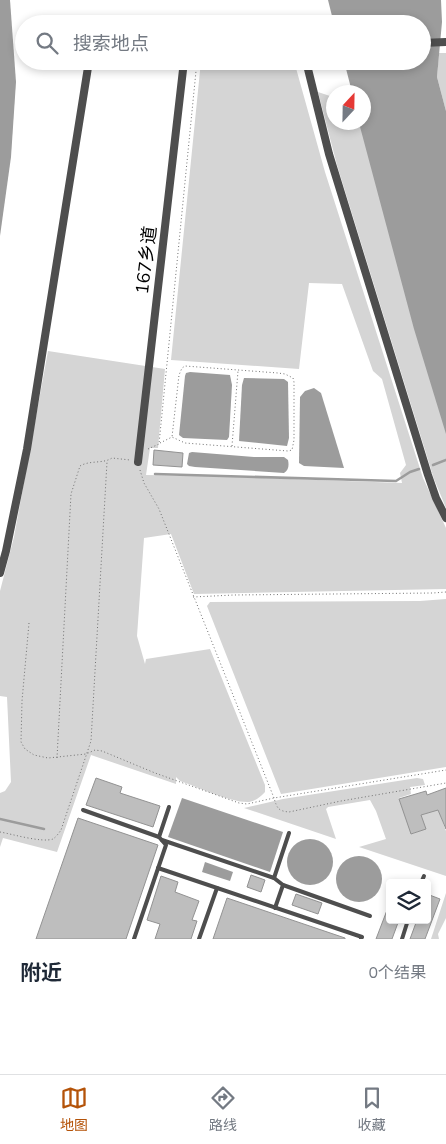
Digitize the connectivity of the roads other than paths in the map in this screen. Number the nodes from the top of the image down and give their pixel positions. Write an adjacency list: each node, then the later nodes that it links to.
1 (446, 42): 2 (street)
2 (431, 43)
3 (88, 70): 8 (street)
4 (183, 70): 6 (street, 167乡道)
5 (308, 70): 7 (street)
6 (138, 462)
7 (446, 518)
8 (0, 573)
9 (169, 807): 12 (lane)
10 (83, 810): 12 (lane)
11 (289, 832): 15 (lane)
12 (161, 839): 13 (lane); 15 (lane)
13 (158, 868): 18 (lane); 22 (lane)
14 (424, 876): 16 (lane)
15 (274, 878): 17 (lane)
16 (423, 879)
17 (283, 885): 19 (lane); 20 (lane)
18 (217, 888): 19 (lane); 23 (lane)
19 (275, 908): 24 (lane)
20 (370, 916)
21 (407, 924): 25 (lane)
22 (134, 939)
23 (199, 939)
24 (361, 939)
25 (402, 939)

